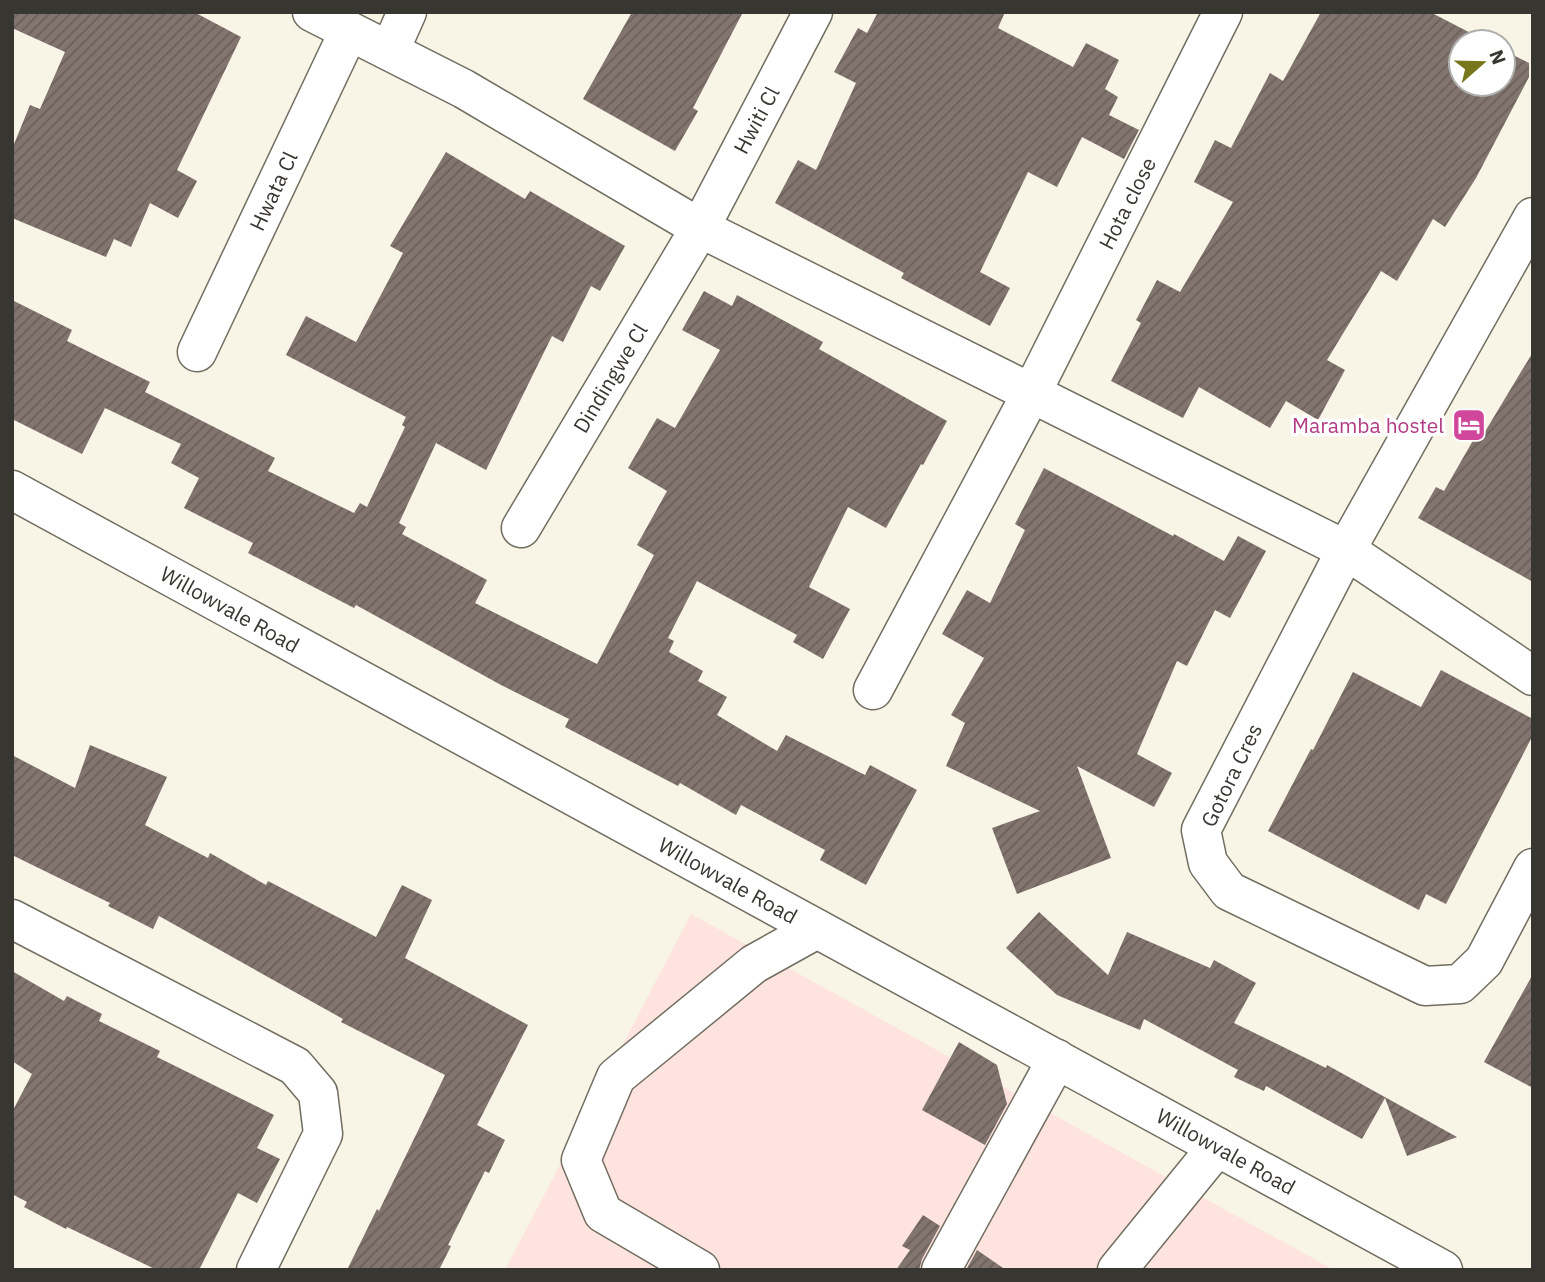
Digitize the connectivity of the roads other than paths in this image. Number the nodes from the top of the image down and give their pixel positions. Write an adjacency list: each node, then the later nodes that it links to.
1 (313, 12): 5 (street)
2 (407, 12): 6 (street)
3 (813, 12): 8 (street, Hwiti Cl)
4 (1223, 12): 10 (street, Hota close)
5 (349, 31): 6 (street); 9 (street, Hwata Cl)
6 (390, 50): 8 (street)
7 (1533, 216): 13 (street, Gotora Cres)
8 (700, 228): 10 (street); 12 (street, Dindingwe Cl)
9 (197, 352)
10 (1031, 394): 13 (street); 15 (street, Hota close)
11 (12, 490): 18 (street, Willowvale Road)
12 (521, 528)
13 (1346, 550): 14 (street); 16 (street, Gotora Cres)
14 (1533, 676)
15 (873, 690)
16 (1533, 867)
17 (12, 919): 21 (street)
18 (817, 929): 19 (street, Willowvale Road); 22 (street)
19 (1057, 1059): 20 (street, Willowvale Road); 23 (street)
20 (1217, 1147): 24 (street); 25 (street, Willowvale Road)
21 (256, 1270)
22 (700, 1270)
23 (941, 1270)
24 (1117, 1270)
25 (1443, 1270)

